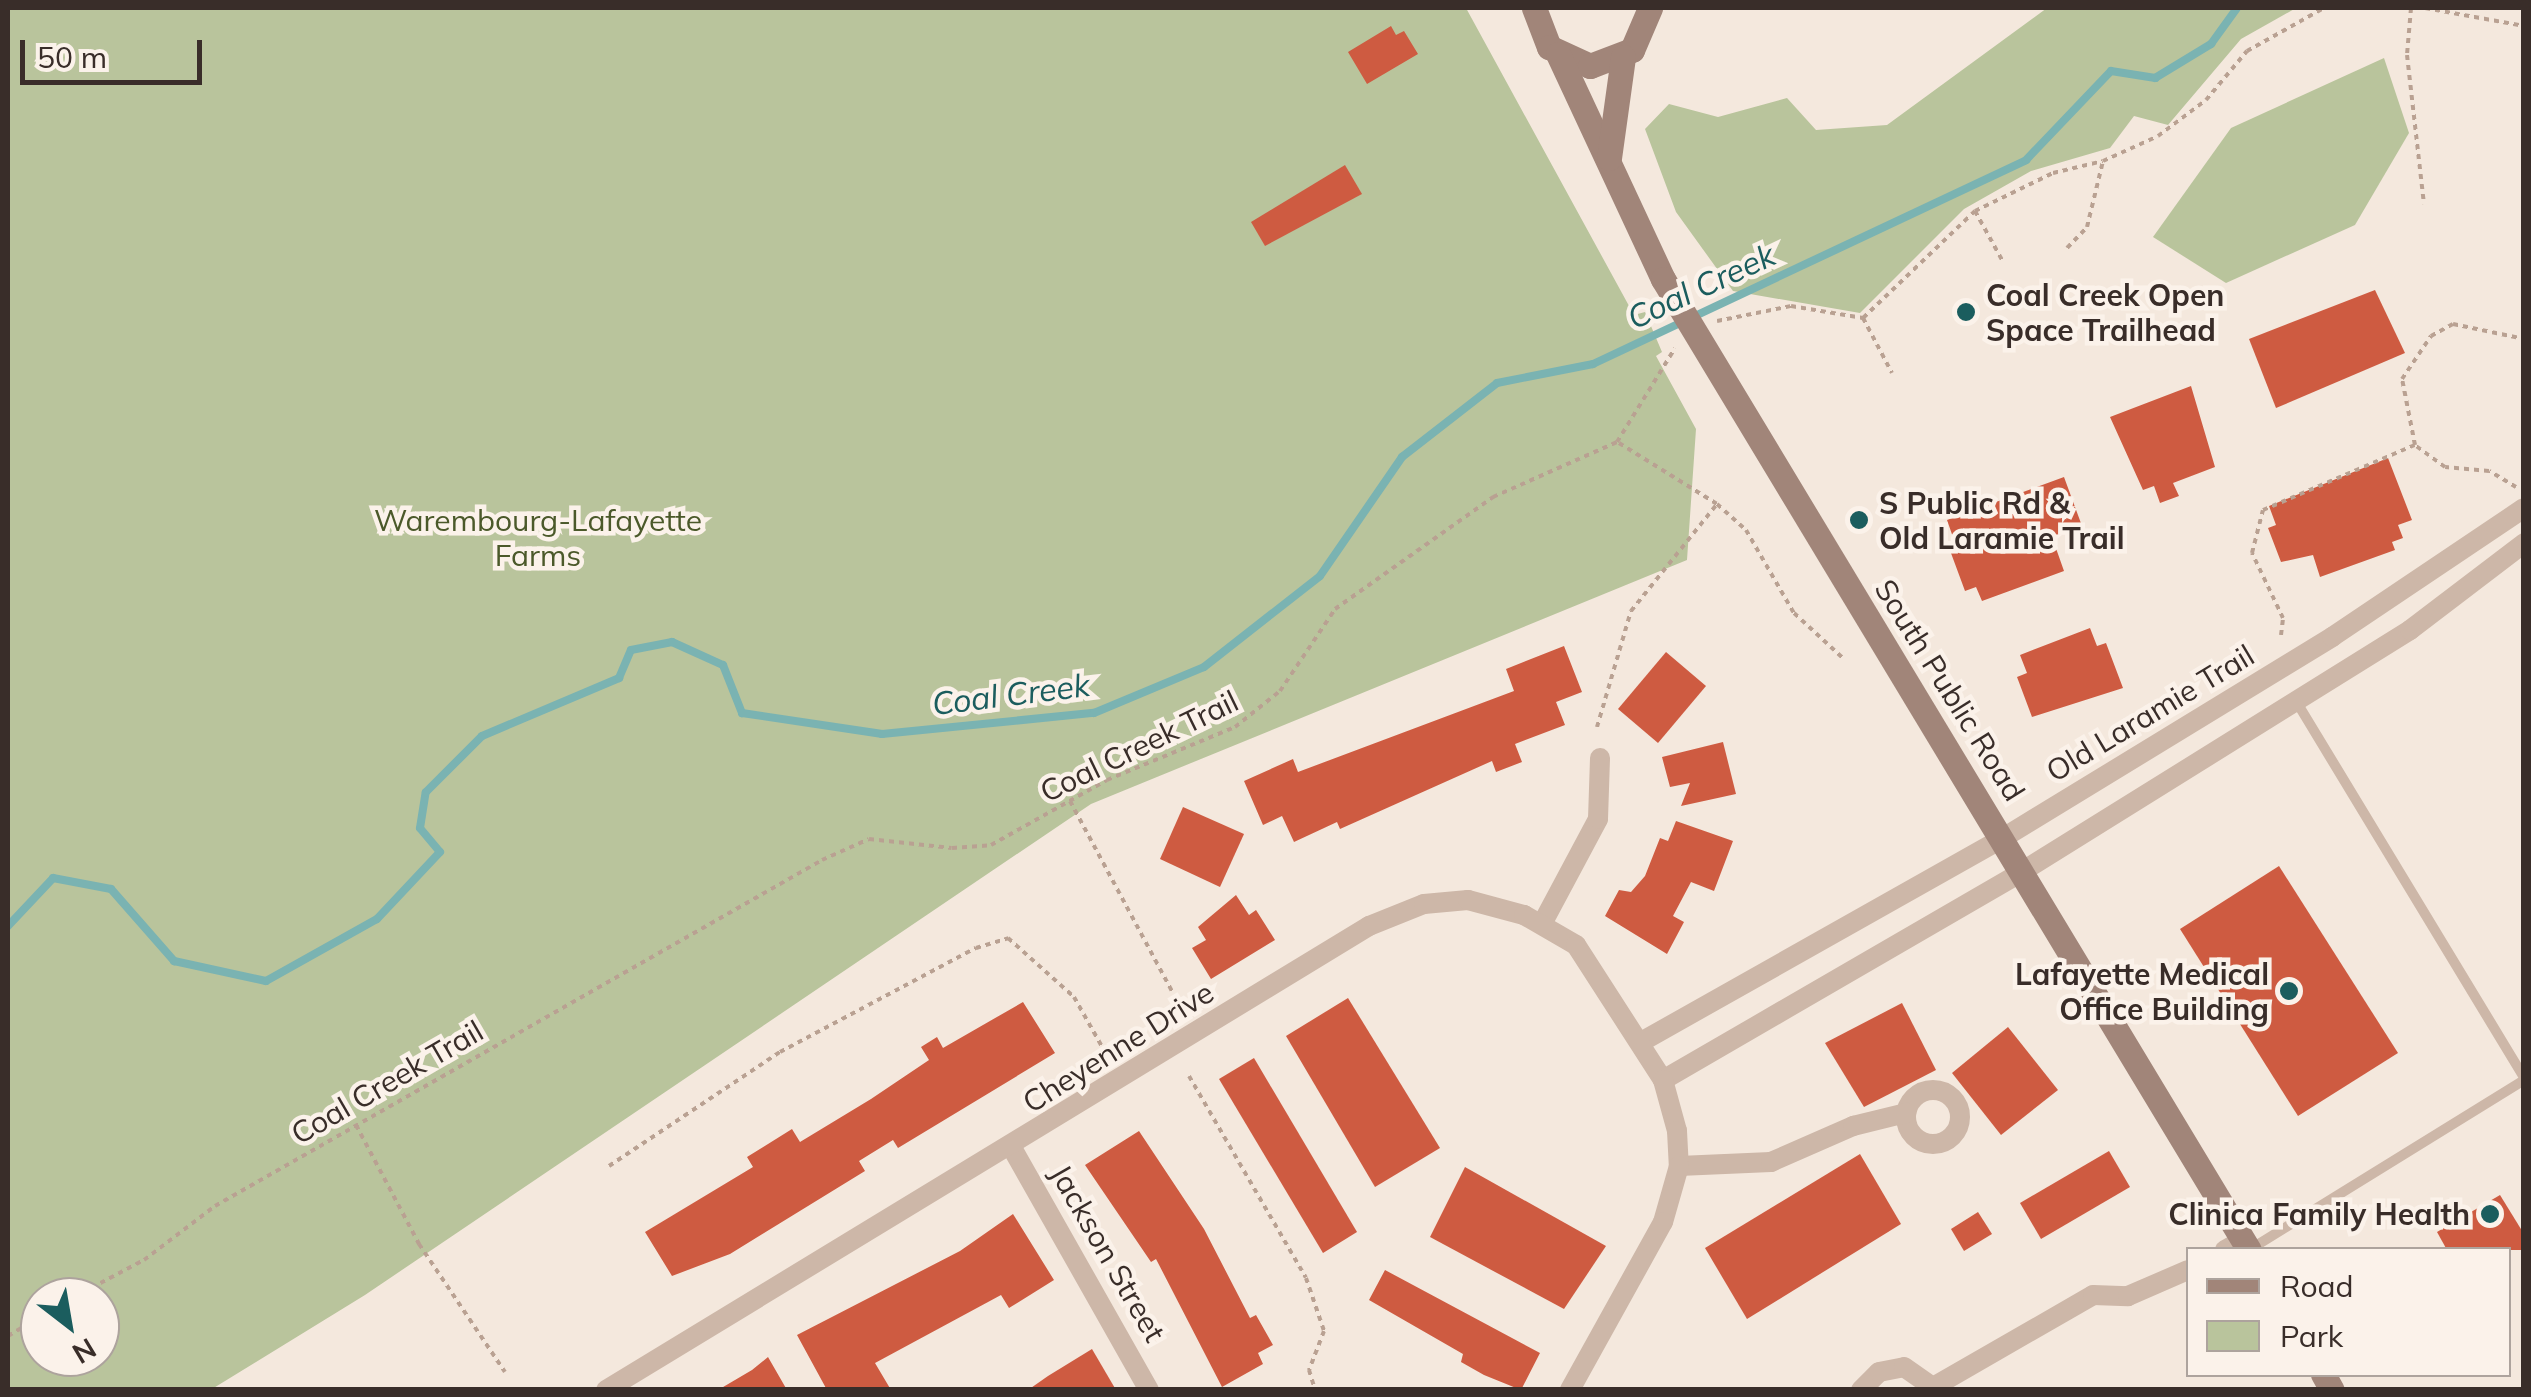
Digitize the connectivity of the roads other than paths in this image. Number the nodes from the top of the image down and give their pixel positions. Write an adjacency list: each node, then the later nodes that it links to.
1 (1650, 8): 4 (street)
2 (1533, 10): 3 (street, South Public Road)
3 (1558, 54): 4 (street); 5 (street, South Public Road)
4 (1623, 57): 5 (street)
5 (1609, 158): 10 (street, South Public Road)
6 (2524, 508): 10 (street, Old Laramie Trail)
7 (2524, 543): 8 (street)
8 (2296, 701): 11 (street); 14 (lane)
9 (1600, 758): 12 (street)
10 (2003, 838): 11 (street, South Public Road); 13 (street, Old Laramie Trail)
11 (2022, 871): 15 (street); 19 (street, South Public Road)
12 (1542, 924): 13 (street, Cheyenne Drive); 17 (street, Cheyenne Drive)
13 (1641, 1042): 15 (street, Cheyenne Drive)
14 (2524, 1079): 19 (lane)
15 (1663, 1080): 18 (street)
16 (1906, 1114): 18 (street)
17 (1012, 1148): 22 (street, Cheyenne Drive); 23 (street, Jackson Street)
18 (1678, 1166): 24 (street)
19 (2241, 1247)
20 (2186, 1271): 21 (street)
21 (1936, 1388): 25 (street)
22 (606, 1390)
23 (1149, 1390)
24 (1570, 1390)
25 (1860, 1390)

